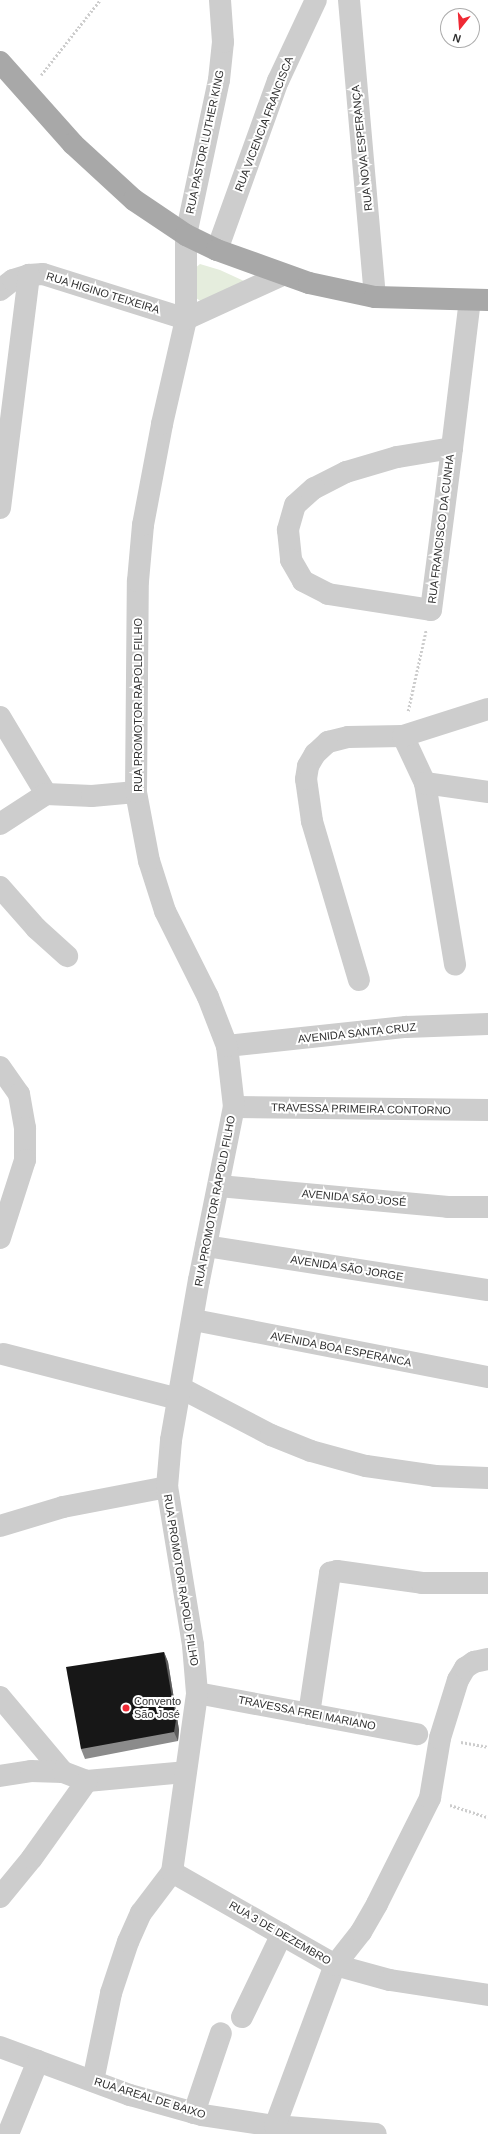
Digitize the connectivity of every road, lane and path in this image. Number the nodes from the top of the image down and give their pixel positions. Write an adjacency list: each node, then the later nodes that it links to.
1 (100, 0): 6 (path)
2 (220, 0): 7 (street, RUA PASTOR LUTHER KING)
3 (316, 0): 8 (street, RUA VICENCIA FRANCISCA)
4 (349, 0): 12 (street, RUA NOVA ESPERANÇA)
5 (0, 62): 7 (main road)
6 (38, 78)
7 (186, 235): 8 (main road); 14 (street, RUA PROMOTOR RAPOLD FILHO)
8 (217, 250): 10 (main road)
9 (29, 275): 11 (street, RUA HIGINO TEIXEIRA); 14 (street, RUA HIGINO TEIXEIRA); 16 (street)
10 (282, 275): 12 (main road); 14 (street)
11 (0, 290)
12 (375, 296): 13 (main road)
13 (479, 300): 15 (street, RUA FRANCISCO DA CUNHA)
14 (186, 319): 22 (street, RUA PROMOTOR RAPOLD FILHO)
15 (452, 448): 17 (street, RUA FRANCISCO DA CUNHA); 17 (street, RUA FRANCISCO DA CUNHA)
16 (0, 508)
17 (431, 610): 20 (path, RUA FRANCISCO DA CUNHA)
18 (488, 709): 20 (street)
19 (0, 717): 24 (street)
20 (403, 736): 21 (street); 29 (street)
21 (426, 783): 23 (street); 28 (street)
22 (136, 792): 24 (street); 31 (street, RUA PROMOTOR RAPOLD FILHO)
23 (488, 792)
24 (46, 794): 25 (street)
25 (0, 824)
26 (0, 887): 27 (street)
27 (67, 956)
28 (455, 966)
29 (359, 980)
30 (488, 1024): 31 (street, AVENIDA SANTA CRUZ)
31 (227, 1046): 33 (street, RUA PROMOTOR RAPOLD FILHO)
32 (0, 1067): 37 (street)
33 (234, 1107): 34 (street, TRAVESSA PRIMEIRA CONTORNO); 35 (street, RUA PROMOTOR RAPOLD FILHO)
34 (488, 1110)
35 (219, 1186): 36 (street, AVENIDA SÃO JOSÉ); 38 (street, RUA PROMOTOR RAPOLD FILHO)
36 (488, 1207)
37 (1, 1235)
38 (206, 1246): 39 (street, AVENIDA SÃO JORGE); 40 (street, RUA PROMOTOR RAPOLD FILHO)
39 (488, 1290)
40 (194, 1320): 42 (street, AVENIDA BOA ESPERANCA); 43 (street, RUA PROMOTOR RAPOLD FILHO)
41 (3, 1354): 43 (street)
42 (488, 1377)
43 (174, 1394): 44 (street); 45 (street, RUA PROMOTOR RAPOLD FILHO)
44 (488, 1478)
45 (167, 1487): 46 (street); 49 (street, RUA PROMOTOR RAPOLD FILHO)
46 (0, 1526)
47 (488, 1583): 51 (street)
48 (488, 1659): 57 (street)
49 (197, 1693): 51 (street, TRAVESSA FREI MARIANO); 54 (street, RUA PROMOTOR RAPOLD FILHO)
50 (0, 1697): 53 (street)
51 (309, 1714): 52 (street, TRAVESSA FREI MARIANO)
52 (417, 1734)
53 (63, 1772): 55 (street); 56 (street)
54 (185, 1772): 56 (street); 59 (street, RUA PROMOTOR RAPOLD FILHO)
55 (0, 1776)
56 (88, 1781): 60 (street)
57 (430, 1798): 58 (path); 62 (street)
58 (488, 1817)
59 (172, 1872): 61 (street, RUA 3 DE DEZEMBRO); 68 (street, RUA PROMOTOR RAPOLD FILHO)
60 (0, 1897)
61 (282, 1934): 62 (street, RUA 3 DE DEZEMBRO); 64 (street)
62 (335, 1965): 63 (street, RUA 3 DE DEZEMBRO); 70 (street)
63 (488, 1995)
64 (242, 2017)
65 (221, 2033): 69 (street)
66 (0, 2047): 67 (street, RUA AREAL DE BAIXO)
67 (38, 2061): 68 (street, RUA AREAL DE BAIXO); 71 (street)
68 (93, 2081): 69 (street, RUA AREAL DE BAIXO)
69 (194, 2113): 70 (street, RUA AREAL DE BAIXO)
70 (275, 2126): 72 (street, RUA AREAL DE BAIXO)
71 (8, 2134)
72 (376, 2134)

